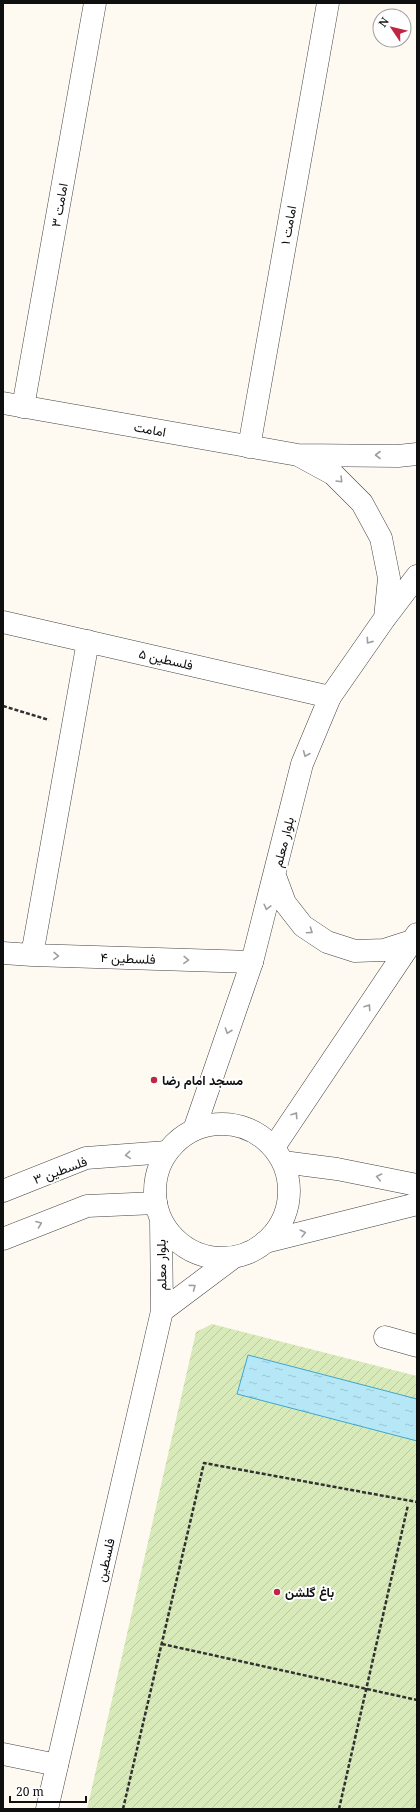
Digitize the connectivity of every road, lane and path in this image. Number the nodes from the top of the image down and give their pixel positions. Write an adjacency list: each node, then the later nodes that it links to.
1 (95, 3): 3 (street, امامت ۳)
2 (328, 3): 4 (street, امامت ۱)
3 (13, 405): 4 (street, امامت)
4 (248, 447): 6 (street, امامت)
5 (417, 454): 6 (street, one-way to 6)
6 (298, 455): 8 (street, one-way to 8)
7 (417, 576): 8 (street, بلوار معلم)
8 (384, 618): 11 (street, بلوار معلم, one-way to 11)
9 (3, 622): 10 (street, فلسطین ۵)
10 (88, 641): 11 (street, فلسطین ۵); 13 (street)
11 (330, 697): 14 (street, بلوار معلم, one-way to 14)
12 (3, 706): 13 (path)
13 (73, 727): 17 (street)
14 (275, 876): 15 (street, one-way to 15); 18 (street, بلوار معلم, one-way to 18)
15 (415, 938): 21 (street, one-way to 15)
16 (3, 953): 17 (street, فلسطین ۴)
17 (32, 955): 18 (street, فلسطین ۴, one-way to 18)
18 (252, 962): 19 (street, بلوار معلم, one-way to 19)
19 (194, 1130): 20 (street); 21 (street)
20 (167, 1152): 23 (street, فلسطین ۳, one-way to 23); 25 (street)
21 (278, 1155): 22 (street, one-way to 21); 27 (street)
22 (417, 1185)
23 (3, 1191)
24 (417, 1204): 27 (street, one-way to 24)
25 (158, 1211): 26 (street, one-way to 25); 28 (street); 29 (street, بلوار معلم)
26 (3, 1239)
27 (265, 1242): 28 (street)
28 (234, 1257): 29 (street, one-way to 28)
29 (162, 1311): 38 (street, فلسطین)
30 (385, 1337): 31 (street)
31 (417, 1346)
32 (417, 1502): 34 (path)
33 (408, 1505): 35 (path)
34 (162, 1644): 35 (path); 40 (path)
35 (367, 1689): 36 (path); 41 (path)
36 (417, 1700)
37 (3, 1754): 38 (street)
38 (57, 1765): 39 (street, فلسطین)
39 (47, 1809)
40 (123, 1809)
41 (339, 1809)

